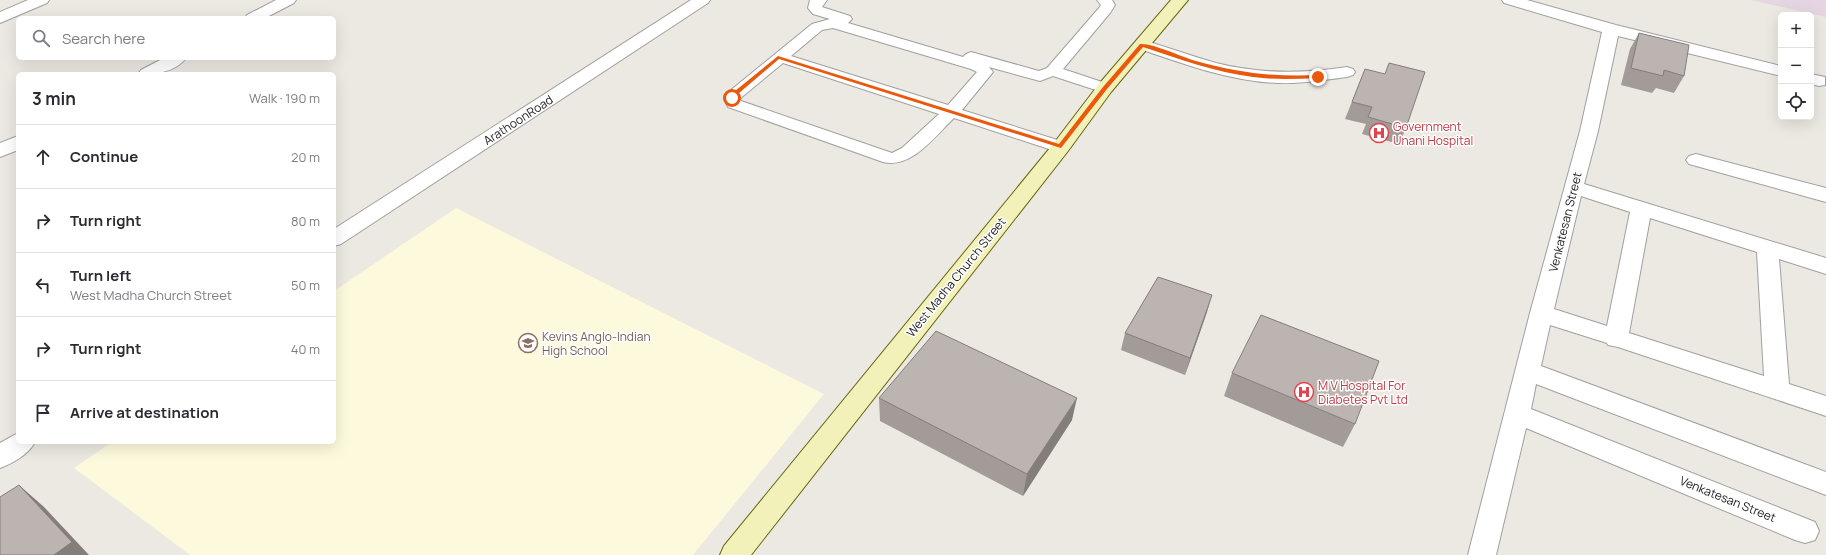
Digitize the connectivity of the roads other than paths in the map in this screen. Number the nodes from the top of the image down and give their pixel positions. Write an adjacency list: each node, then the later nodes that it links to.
1 (41, 0): 10 (street)
2 (288, 0): 9 (street)
3 (702, 0): 28 (street, ArathoonRoad)
4 (820, 0): 16 (lane)
5 (1104, 0): 16 (lane)
6 (1180, 0): 12 (main road, West Madha Church Street)
7 (1510, 0): 8 (street)
8 (1531, 2): 11 (street)
9 (257, 16)
10 (0, 18)
11 (1611, 29): 15 (street); 25 (street, Venkatesan Street)
12 (1142, 45): 18 (lane); 19 (main road, West Madha Church Street)
13 (778, 57): 20 (lane); 20 (lane); 20 (lane)
14 (173, 60): 17 (street)
15 (1778, 70)
16 (1052, 71): 19 (lane)
17 (151, 72)
18 (1347, 72)
19 (1105, 88): 22 (main road, West Madha Church Street)
20 (951, 112): 22 (lane)
21 (16, 143): 23 (street)
22 (1061, 147): 39 (main road, West Madha Church Street)
23 (0, 151)
24 (1696, 160): 26 (street)
25 (1573, 187): 27 (street); 31 (street, Venkatesan Street)
26 (1826, 195)
27 (1641, 209): 29 (street); 32 (street)
28 (336, 238)
29 (1766, 248): 30 (street); 34 (street)
30 (1826, 266)
31 (1542, 314): 32 (street); 33 (street, Venkatesan Street)
32 (1616, 339): 34 (street)
33 (1527, 371): 36 (street, Venkatesan Street); 37 (street)
34 (1778, 389): 35 (street)
35 (1826, 406)
36 (1517, 414): 38 (street, Venkatesan Street); 40 (street, Venkatesan Street)
37 (1826, 484)
38 (1805, 531)
39 (734, 555)
40 (1482, 555)

